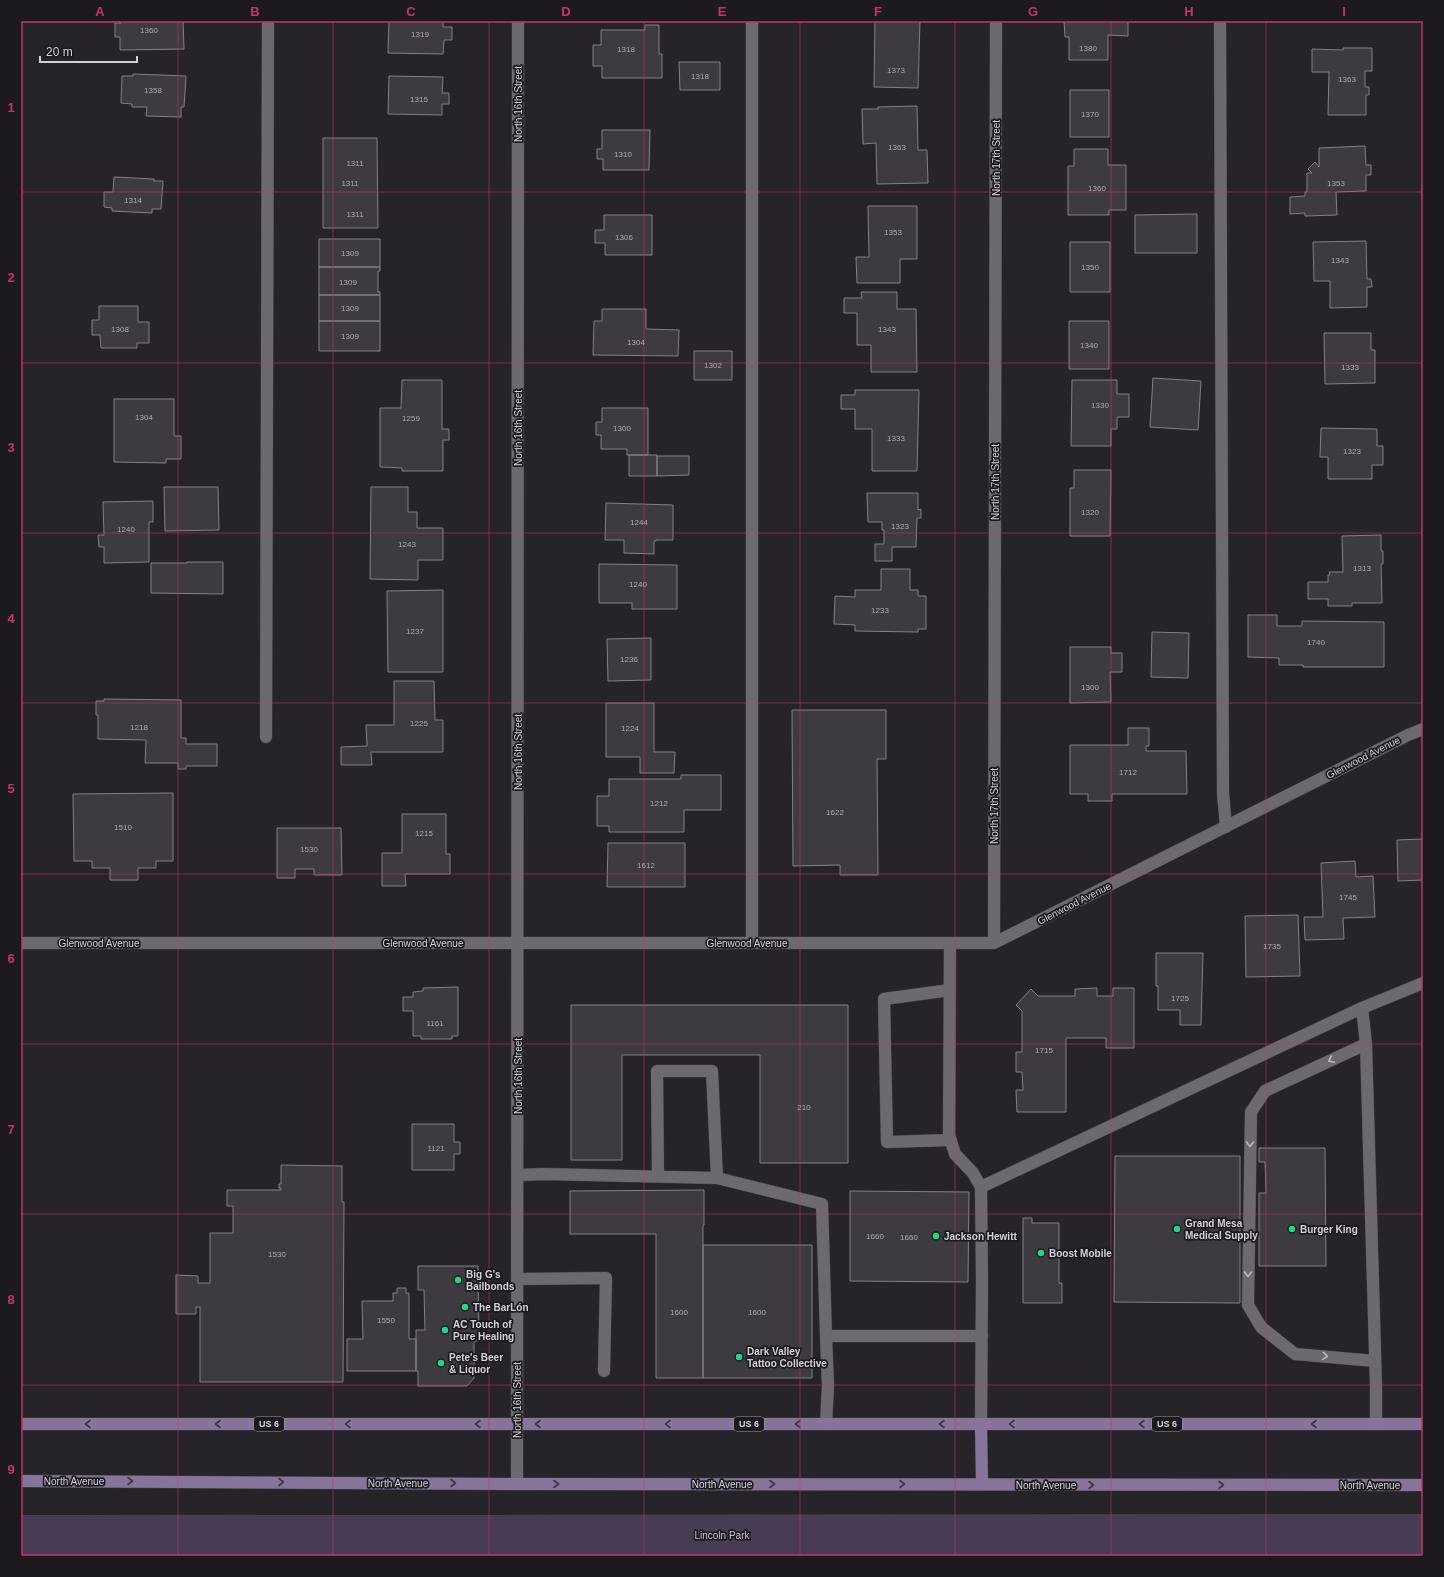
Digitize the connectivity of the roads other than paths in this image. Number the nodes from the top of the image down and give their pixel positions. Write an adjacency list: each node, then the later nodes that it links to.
1 (268, 21): 7 (street)
2 (518, 21): 10 (street, North 16th Street)
3 (752, 21): 11 (street)
4 (996, 21): 13 (street, North 17th Street)
5 (1220, 21): 8 (street)
6 (1423, 729): 8 (street, Glenwood Avenue)
7 (266, 737)
8 (1226, 827): 13 (street, Glenwood Avenue)
9 (21, 943): 10 (street, Glenwood Avenue)
10 (518, 943): 11 (street, Glenwood Avenue); 19 (street, North 16th Street)
11 (752, 943): 12 (street, Glenwood Avenue)
12 (950, 943): 13 (street, Glenwood Avenue); 15 (street)
13 (994, 943)
14 (1423, 983): 16 (street)
15 (950, 990): 18 (street); 18 (street)
16 (1362, 1008): 17 (street); 22 (street)
17 (1366, 1044): 26 (street); 26 (street, one-way to 26)
18 (951, 1140): 22 (street)
19 (518, 1175): 20 (street); 23 (street, North 16th Street)
20 (658, 1176): 21 (street); 21 (street)
21 (717, 1178): 24 (street)
22 (981, 1186): 25 (street)
23 (518, 1279): 27 (street); 29 (street, North 16th Street)
24 (826, 1336): 25 (street); 30 (street)
25 (982, 1336): 31 (street)
26 (1375, 1360): 32 (street)
27 (604, 1371)
28 (21, 1424): 29 (main road, US 6, one-way to 28)
29 (518, 1424): 30 (main road, US 6, one-way to 29); 35 (street, North 16th Street)
30 (826, 1424): 31 (main road, US 6, one-way to 30)
31 (981, 1424): 32 (main road, US 6, one-way to 31); 36 (main road)
32 (1376, 1424): 33 (main road, US 6)
33 (1423, 1424)
34 (21, 1481): 35 (main road, North Avenue, one-way to 35)
35 (518, 1484): 36 (main road, North Avenue, one-way to 36)
36 (982, 1484): 37 (main road, North Avenue, one-way to 37)
37 (1423, 1485)

